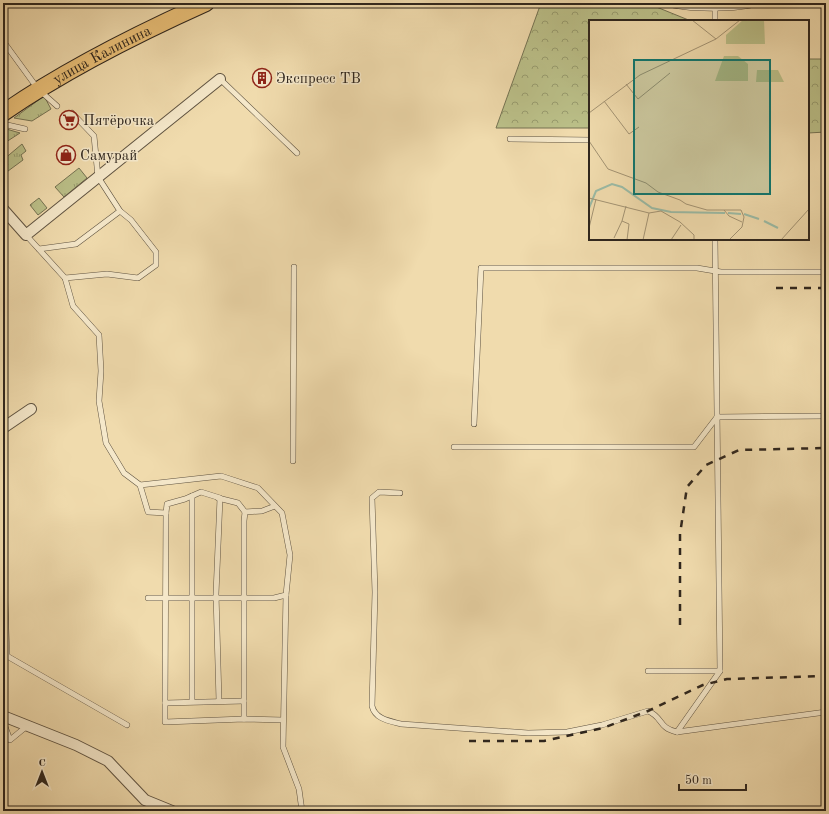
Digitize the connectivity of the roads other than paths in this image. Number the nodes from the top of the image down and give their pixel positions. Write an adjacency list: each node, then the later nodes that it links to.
1 (206, 3): 10 (main road, улица Калинина)
2 (666, 3): 4 (lane)
3 (758, 3): 5 (lane)
4 (694, 5): 6 (lane)
5 (736, 5): 6 (lane)
6 (715, 7): 7 (lane)
7 (715, 20)
8 (3, 41): 10 (lane)
9 (220, 79): 18 (lane); 19 (street)
10 (38, 89): 11 (lane); 12 (main road, улица Калинина)
11 (57, 106)
12 (3, 113)
13 (72, 113): 19 (lane)
14 (3, 124): 15 (lane)
15 (25, 128)
16 (510, 139): 17 (lane)
17 (589, 140)
18 (297, 153)
19 (98, 177): 21 (lane); 22 (street)
20 (3, 209): 22 (street)
21 (120, 211): 24 (lane); 28 (lane)
22 (26, 235): 24 (lane)
23 (715, 240): 26 (lane)
24 (39, 249): 28 (lane)
25 (294, 267): 35 (lane)
26 (714, 272): 27 (lane); 31 (lane); 32 (lane)
27 (826, 272)
28 (65, 278): 36 (lane)
29 (31, 409): 33 (street)
30 (826, 416): 31 (lane)
31 (717, 417): 34 (lane); 51 (lane)
32 (474, 424)
33 (3, 428)
34 (454, 447)
35 (293, 461)
36 (140, 485): 40 (lane); 42 (lane)
37 (400, 493): 63 (lane)
38 (192, 496): 39 (lane); 42 (lane); 47 (lane)
39 (216, 497): 41 (lane); 48 (lane)
40 (275, 506): 41 (lane); 44 (lane)
41 (245, 512): 49 (lane)
42 (166, 513): 46 (lane)
43 (3, 574): 62 (lane)
44 (286, 595): 49 (lane); 59 (lane)
45 (148, 598): 46 (lane)
46 (165, 598): 47 (lane); 55 (lane)
47 (192, 598): 48 (lane); 52 (lane)
48 (216, 598): 49 (lane); 53 (lane)
49 (244, 598): 54 (lane)
50 (648, 671): 51 (lane)
51 (720, 671): 63 (lane)
52 (192, 701): 53 (lane); 55 (lane)
53 (218, 701): 54 (lane)
54 (244, 701): 58 (lane)
55 (165, 703): 58 (lane)
56 (826, 712): 63 (lane)
57 (3, 716): 61 (street)
58 (244, 719): 59 (lane)
59 (283, 720): 65 (lane)
60 (3, 721): 61 (lane)
61 (28, 725): 64 (street)
62 (127, 725)
63 (677, 732)
64 (172, 811)
65 (302, 811)

